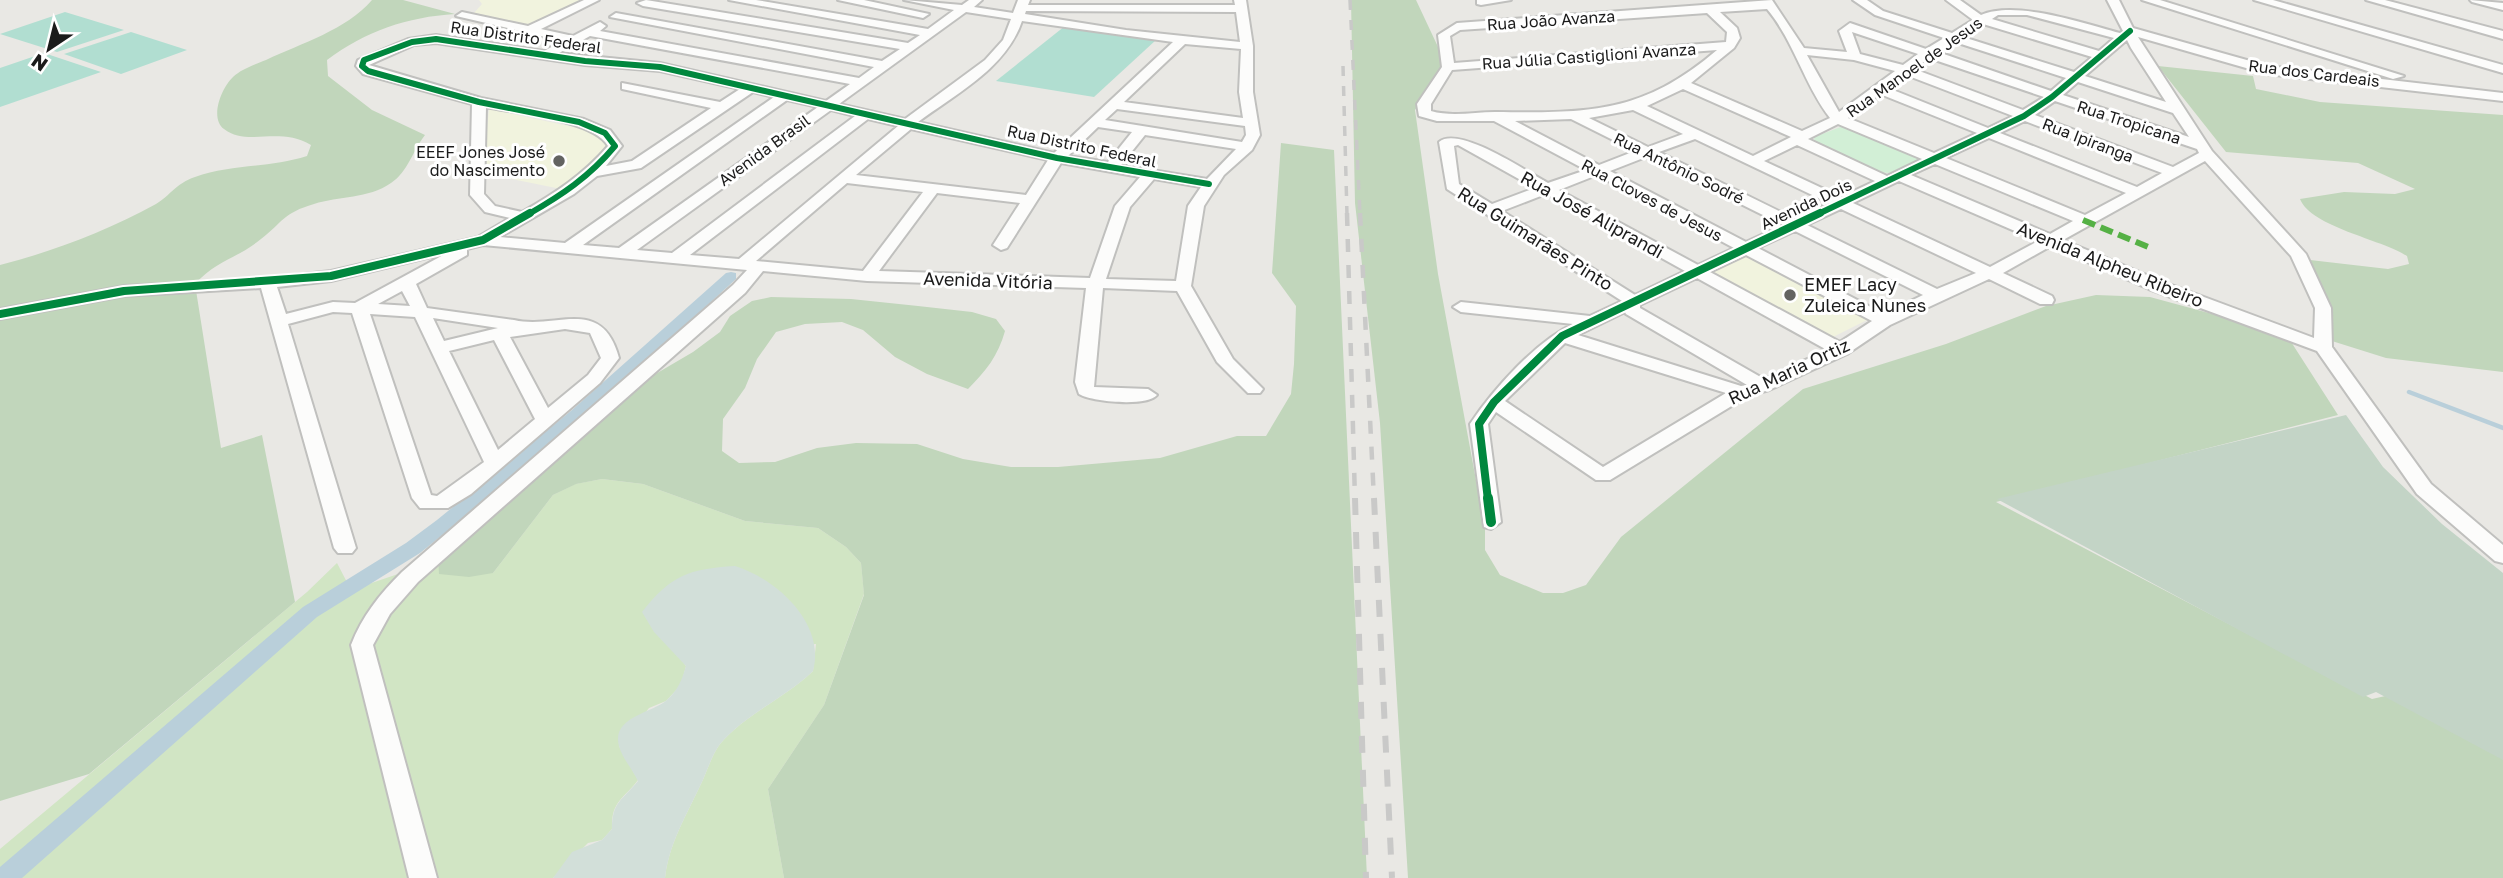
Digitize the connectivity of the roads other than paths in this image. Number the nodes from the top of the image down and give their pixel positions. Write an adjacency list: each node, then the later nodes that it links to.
1 (593, 0): 26 (street)
2 (734, 0): 28 (street)
3 (844, 0): 24 (street)
4 (910, 0): 17 (street)
5 (1505, 0): 14 (street)
6 (1858, 0): 31 (street)
7 (1952, 0): 25 (street)
8 (2113, 0): 29 (street)
9 (2148, 0): 19 (street)
10 (2260, 0): 45 (street)
11 (2372, 0): 30 (street)
12 (2476, 0): 20 (street)
13 (646, 1): 23 (street); 36 (street)
14 (1481, 2)
15 (1768, 2): 21 (street, Rua João Avanza); 37 (street)
16 (1241, 4): 18 (street); 35 (street)
17 (972, 5): 18 (street); 24 (street, Avenida Brasil)
18 (1025, 5): 33 (street); 69 (street)
19 (2190, 5): 38 (street)
20 (2503, 7)
21 (1710, 9): 34 (street); 44 (street, Rua João Avanza)
22 (462, 16): 26 (street)
23 (616, 17): 27 (street); 43 (street)
24 (952, 18): 28 (street, Avenida Brasil)
25 (1979, 19): 29 (street, Rua Manoel de Jesus); 31 (street, Rua Manoel de Jesus); 41 (street)
26 (530, 30): 32 (street)
27 (588, 32): 32 (street); 49 (street)
28 (932, 33): 36 (street, Avenida Brasil)
29 (2126, 34): 41 (street, Avenida Dois); 47 (street, Rua dos Cardeais); 63 (street)
30 (2503, 35)
31 (1955, 36): 39 (street, Rua Manoel de Jesus); 48 (street)
32 (574, 40): 40 (street)
33 (1181, 41): 35 (street); 60 (street)
34 (1730, 45): 44 (street, Rua Júlia Castiglioni Avanza); 50 (street, Rua Júlia Castiglioni Avanza)
35 (1247, 46): 71 (street)
36 (910, 47): 43 (street, Avenida Brasil)
37 (1801, 51): 42 (street, Rua Ipiranga); 68 (street)
38 (2320, 51): 47 (street); 53 (street)
39 (1928, 53): 42 (street, Rua Tropicana); 46 (street, Rua Manoel de Jesus); 56 (street, Rua Tropicana)
40 (545, 55): 52 (street, Rua Distrito Federal); 58 (street, Rua Distrito Federal)
41 (2099, 55): 48 (street, Avenida Dois)
42 (1855, 56): 46 (street, Rua Ipiranga)
43 (883, 65): 49 (street, Avenida Brasil)
44 (1448, 67): 66 (street, Rua Júlia Castiglioni Avanza)
45 (2503, 69)
46 (1905, 70): 54 (street, Rua Manoel de Jesus); 67 (street, Rua Ipiranga)
47 (2287, 72): 53 (street, Rua dos Cardeais)
48 (2075, 77): 56 (street, Avenida Dois); 63 (street)
49 (860, 82): 59 (street, Avenida Brasil)
50 (1682, 84): 61 (street, Rua Júlia Castiglioni Avanza); 75 (street, Avenida Alpheu Ribeiro)
51 (627, 86): 62 (street)
52 (751, 88): 55 (street, Rua Distrito Federal); 62 (street)
53 (2440, 88): 57 (street, Rua dos Cardeais)
54 (1878, 89): 68 (street, Rua Manoel de Jesus); 74 (street)
55 (786, 95): 59 (street, Rua Distrito Federal); 103 (street)
56 (2052, 97): 67 (street, Avenida Dois); 78 (street, Rua Tropicana)
57 (2503, 97)
58 (479, 102): 85 (street, Rua Distrito Federal); 97 (street)
59 (828, 104): 64 (street, Rua Distrito Federal); 105 (street, Avenida Brasil)
60 (1112, 104): 70 (street); 71 (street)
61 (1634, 106): 65 (street, Rua Júlia Castiglioni Avanza); 73 (street)
62 (723, 107): 85 (street)
63 (2180, 111): 78 (street)
64 (867, 113): 69 (street, Rua Distrito Federal); 106 (street)
65 (1573, 115): 66 (street, Rua Júlia Castiglioni Avanza); 79 (street, Rua Antônio Sodré)
66 (1494, 116): 84 (street, Rua Cloves de Jesus)
67 (2024, 116): 74 (street, Avenida Dois); 86 (street, Rua Ipiranga)
68 (1838, 119): 75 (street, Rua Manoel de Jesus); 81 (street)
69 (909, 122): 80 (street, Rua Distrito Federal); 88 (street)
70 (1093, 122): 72 (street); 80 (street)
71 (1253, 123): 77 (street)
72 (1142, 129): 77 (street); 83 (street)
73 (1695, 134): 79 (street); 82 (street)
74 (1987, 134): 81 (street, Avenida Dois); 93 (street)
75 (1800, 138): 82 (street, Rua Manoel de Jesus); 89 (street, Avenida Alpheu Ribeiro)
76 (1453, 140): 92 (street, Rua José Aliprandi); 96 (street, Rua Guimarães Pinto)
77 (1247, 147): 90 (street)
78 (2205, 150): 86 (street, Rua Maria Ortiz); 128 (street)
79 (1646, 153): 84 (street); 99 (street, Rua Antônio Sodré)
80 (1057, 158): 83 (street, Rua Distrito Federal); 94 (street)
81 (1936, 159): 89 (street, Avenida Dois); 98 (street)
82 (1753, 160): 95 (street)
83 (1111, 168): 87 (street, Rua Distrito Federal)
84 (1597, 171): 92 (street); 104 (street, Rua Cloves de Jesus)
85 (593, 172): 97 (street, Rua Distrito Federal)
86 (2173, 173): 93 (street, Rua Maria Ortiz)
87 (1149, 175): 90 (street, Rua Distrito Federal); 113 (street)
88 (844, 178): 91 (street); 107 (street)
89 (1895, 179): 95 (street, Avenida Dois); 101 (street, Avenida Alpheu Ribeiro)
90 (1209, 184): 114 (street)
91 (932, 190): 94 (street); 110 (street)
92 (1546, 190): 96 (street); 108 (street, Rua José Aliprandi)
93 (2137, 192): 98 (street, Rua Maria Ortiz)
94 (1030, 200): 102 (street)
95 (1843, 202): 99 (street, Avenida Dois); 109 (street)
96 (1488, 211): 116 (street, Rua Guimarães Pinto)
97 (525, 217): 100 (street, Rua Distrito Federal)
98 (2083, 220): 101 (street, Rua Maria Ortiz)
99 (1795, 225): 104 (street, Avenida Dois); 115 (street, Rua Antônio Sodré)
100 (483, 240): 103 (street, Avenida Vitória); 111 (street); 112 (street, Rua Distrito Federal)
101 (2047, 241): 109 (street, Rua Maria Ortiz); 128 (street, Avenida Alpheu Ribeiro)
102 (1001, 245)
103 (568, 248): 105 (street, Avenida Vitória)
104 (1744, 248): 108 (street, Avenida Dois); 124 (street, Rua Cloves de Jesus)
105 (621, 254): 106 (street, Avenida Vitória)
106 (674, 259): 107 (street, Avenida Vitória)
107 (751, 265): 110 (street, Avenida Vitória); 141 (street)
108 (1694, 272): 116 (street, Avenida Dois); 130 (street, Rua José Aliprandi)
109 (1991, 273): 115 (street, Rua Maria Ortiz); 117 (street)
110 (867, 276): 113 (street, Avenida Vitória)
111 (407, 282): 119 (street); 120 (street)
112 (268, 283): 121 (street, Rua Distrito Federal); 122 (street)
113 (1097, 285): 114 (street, Avenida Vitória); 134 (street)
114 (1183, 286): 132 (street)
115 (1936, 295): 124 (street, Rua Maria Ortiz)
116 (1632, 300): 123 (street, Avenida Dois); 131 (street, Rua Guimarães Pinto)
117 (2046, 300)
118 (1461, 307): 123 (street)
119 (359, 308): 120 (street); 122 (street); 137 (street)
120 (423, 312): 125 (street); 129 (street)
121 (0, 314)
122 (278, 321): 139 (street)
123 (1590, 321): 127 (street, Avenida Dois)
124 (1884, 321): 130 (street, Rua Maria Ortiz)
125 (529, 328): 126 (street); 136 (street)
126 (499, 333): 129 (street); 136 (street)
127 (1562, 336): 133 (street); 135 (street, Avenida Dois)
128 (2323, 346): 140 (street)
129 (439, 348): 137 (street)
130 (1841, 350): 131 (street, Rua Maria Ortiz)
131 (1763, 386): 133 (street, Rua Maria Ortiz)
132 (1254, 389)
133 (1741, 392): 135 (street, Rua Maria Ortiz)
134 (1148, 395)
135 (1494, 402): 138 (street)
136 (545, 420): 137 (street)
137 (494, 463)
138 (1491, 522)
139 (345, 548)
140 (2503, 556)
141 (423, 878)

